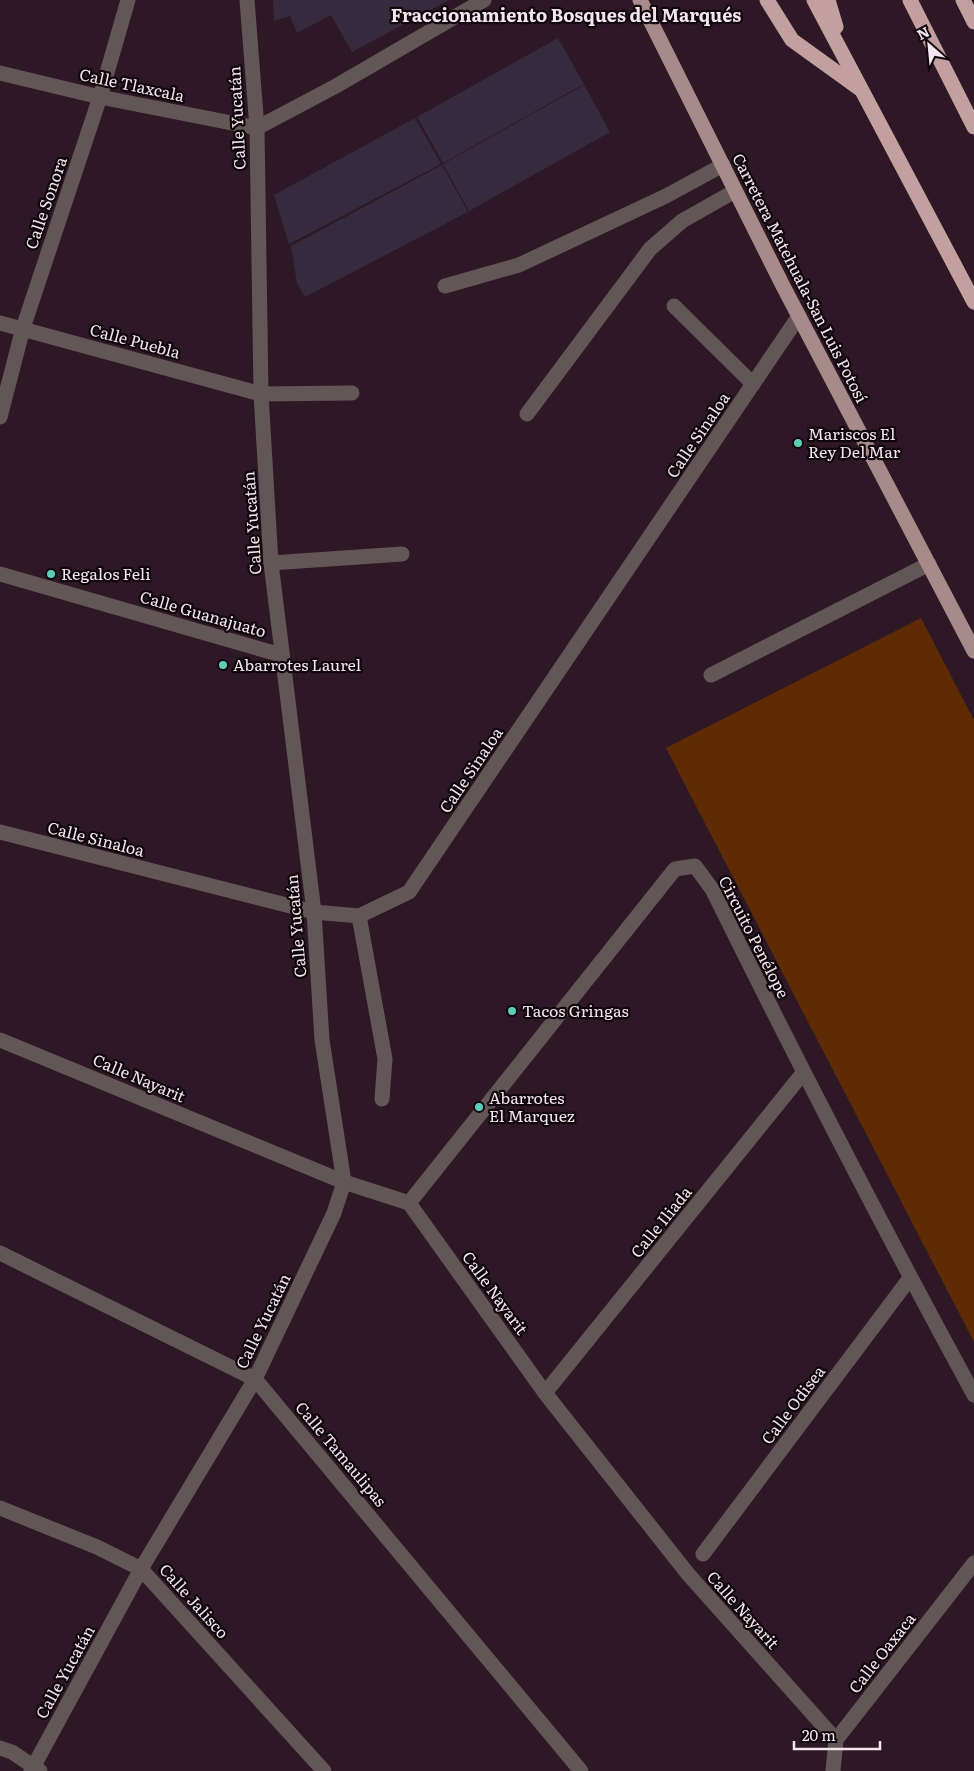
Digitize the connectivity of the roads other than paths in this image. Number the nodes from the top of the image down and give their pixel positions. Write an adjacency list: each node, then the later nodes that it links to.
1 (128, 0): 14 (street, Calle Sonora)
2 (247, 0): 16 (street, Calle Yucatán)
3 (484, 0): 16 (street)
4 (640, 0): 17 (main road, Carretera Matehuala-San Luis Potosí)
5 (767, 0): 13 (highway)
6 (814, 0): 11 (highway)
7 (828, 0): 11 (highway)
8 (910, 0): 15 (highway)
9 (962, 0): 10 (highway)
10 (974, 22)
11 (844, 55): 13 (highway)
12 (0, 73): 14 (street, Calle Tlaxcala)
13 (864, 92): 20 (highway)
14 (100, 97): 16 (street, Calle Tlaxcala); 24 (street, Calle Sonora)
15 (974, 127)
16 (257, 128): 27 (street, Calle Yucatán)
17 (723, 166): 18 (main road, Carretera Matehuala-San Luis Potosí); 19 (street)
18 (736, 191): 22 (main road, Carretera Matehuala-San Luis Potosí); 28 (street)
19 (445, 286)
20 (974, 302)
21 (674, 306): 25 (street)
22 (799, 316): 25 (street, Calle Sinaloa); 32 (main road, Carretera Matehuala-San Luis Potosí)
23 (0, 323): 24 (street, Calle Puebla)
24 (23, 328): 27 (street, Calle Puebla); 29 (street, Calle Sonora)
25 (754, 384): 39 (street, Calle Sinaloa)
26 (352, 393): 27 (street, Calle Puebla)
27 (262, 394): 31 (street, Calle Yucatán)
28 (527, 414)
29 (0, 417)
30 (402, 554): 31 (street)
31 (271, 563): 35 (street, Calle Yucatán)
32 (929, 564): 34 (main road, Carretera Matehuala-San Luis Potosí); 36 (street)
33 (0, 574): 35 (street, Calle Guanajuato)
34 (974, 651)
35 (281, 654): 38 (street, Calle Yucatán)
36 (711, 674)
37 (0, 832): 38 (street, Calle Sinaloa)
38 (314, 912): 39 (street, Calle Sinaloa); 43 (street, Calle Yucatán)
39 (359, 916): 42 (street)
40 (0, 1040): 43 (street, Calle Nayarit)
41 (803, 1073): 44 (street, Circuito Penélope); 46 (street, Circuito Penélope); 48 (street, Calle Iliada)
42 (382, 1098)
43 (344, 1182): 44 (street, Calle Nayarit); 47 (street, Calle Yucatán)
44 (409, 1203): 48 (street, Calle Nayarit)
45 (0, 1253): 47 (street, Calle Tamaulipas)
46 (910, 1278): 49 (street, Circuito Penélope); 51 (street, Calle Odisea)
47 (255, 1378): 53 (street, Calle Yucatán); 58 (street, Calle Tamaulipas)
48 (545, 1393): 54 (street, Calle Nayarit)
49 (974, 1394)
50 (0, 1508): 53 (street, Calle Jalisco)
51 (703, 1554)
52 (974, 1563): 54 (street, Calle Oaxaca)
53 (141, 1569): 56 (street, Calle Yucatán); 57 (street, Calle Jalisco)
54 (836, 1740): 59 (street)
55 (0, 1748): 56 (street)
56 (35, 1769)
57 (324, 1771)
58 (581, 1771)
59 (833, 1771)

